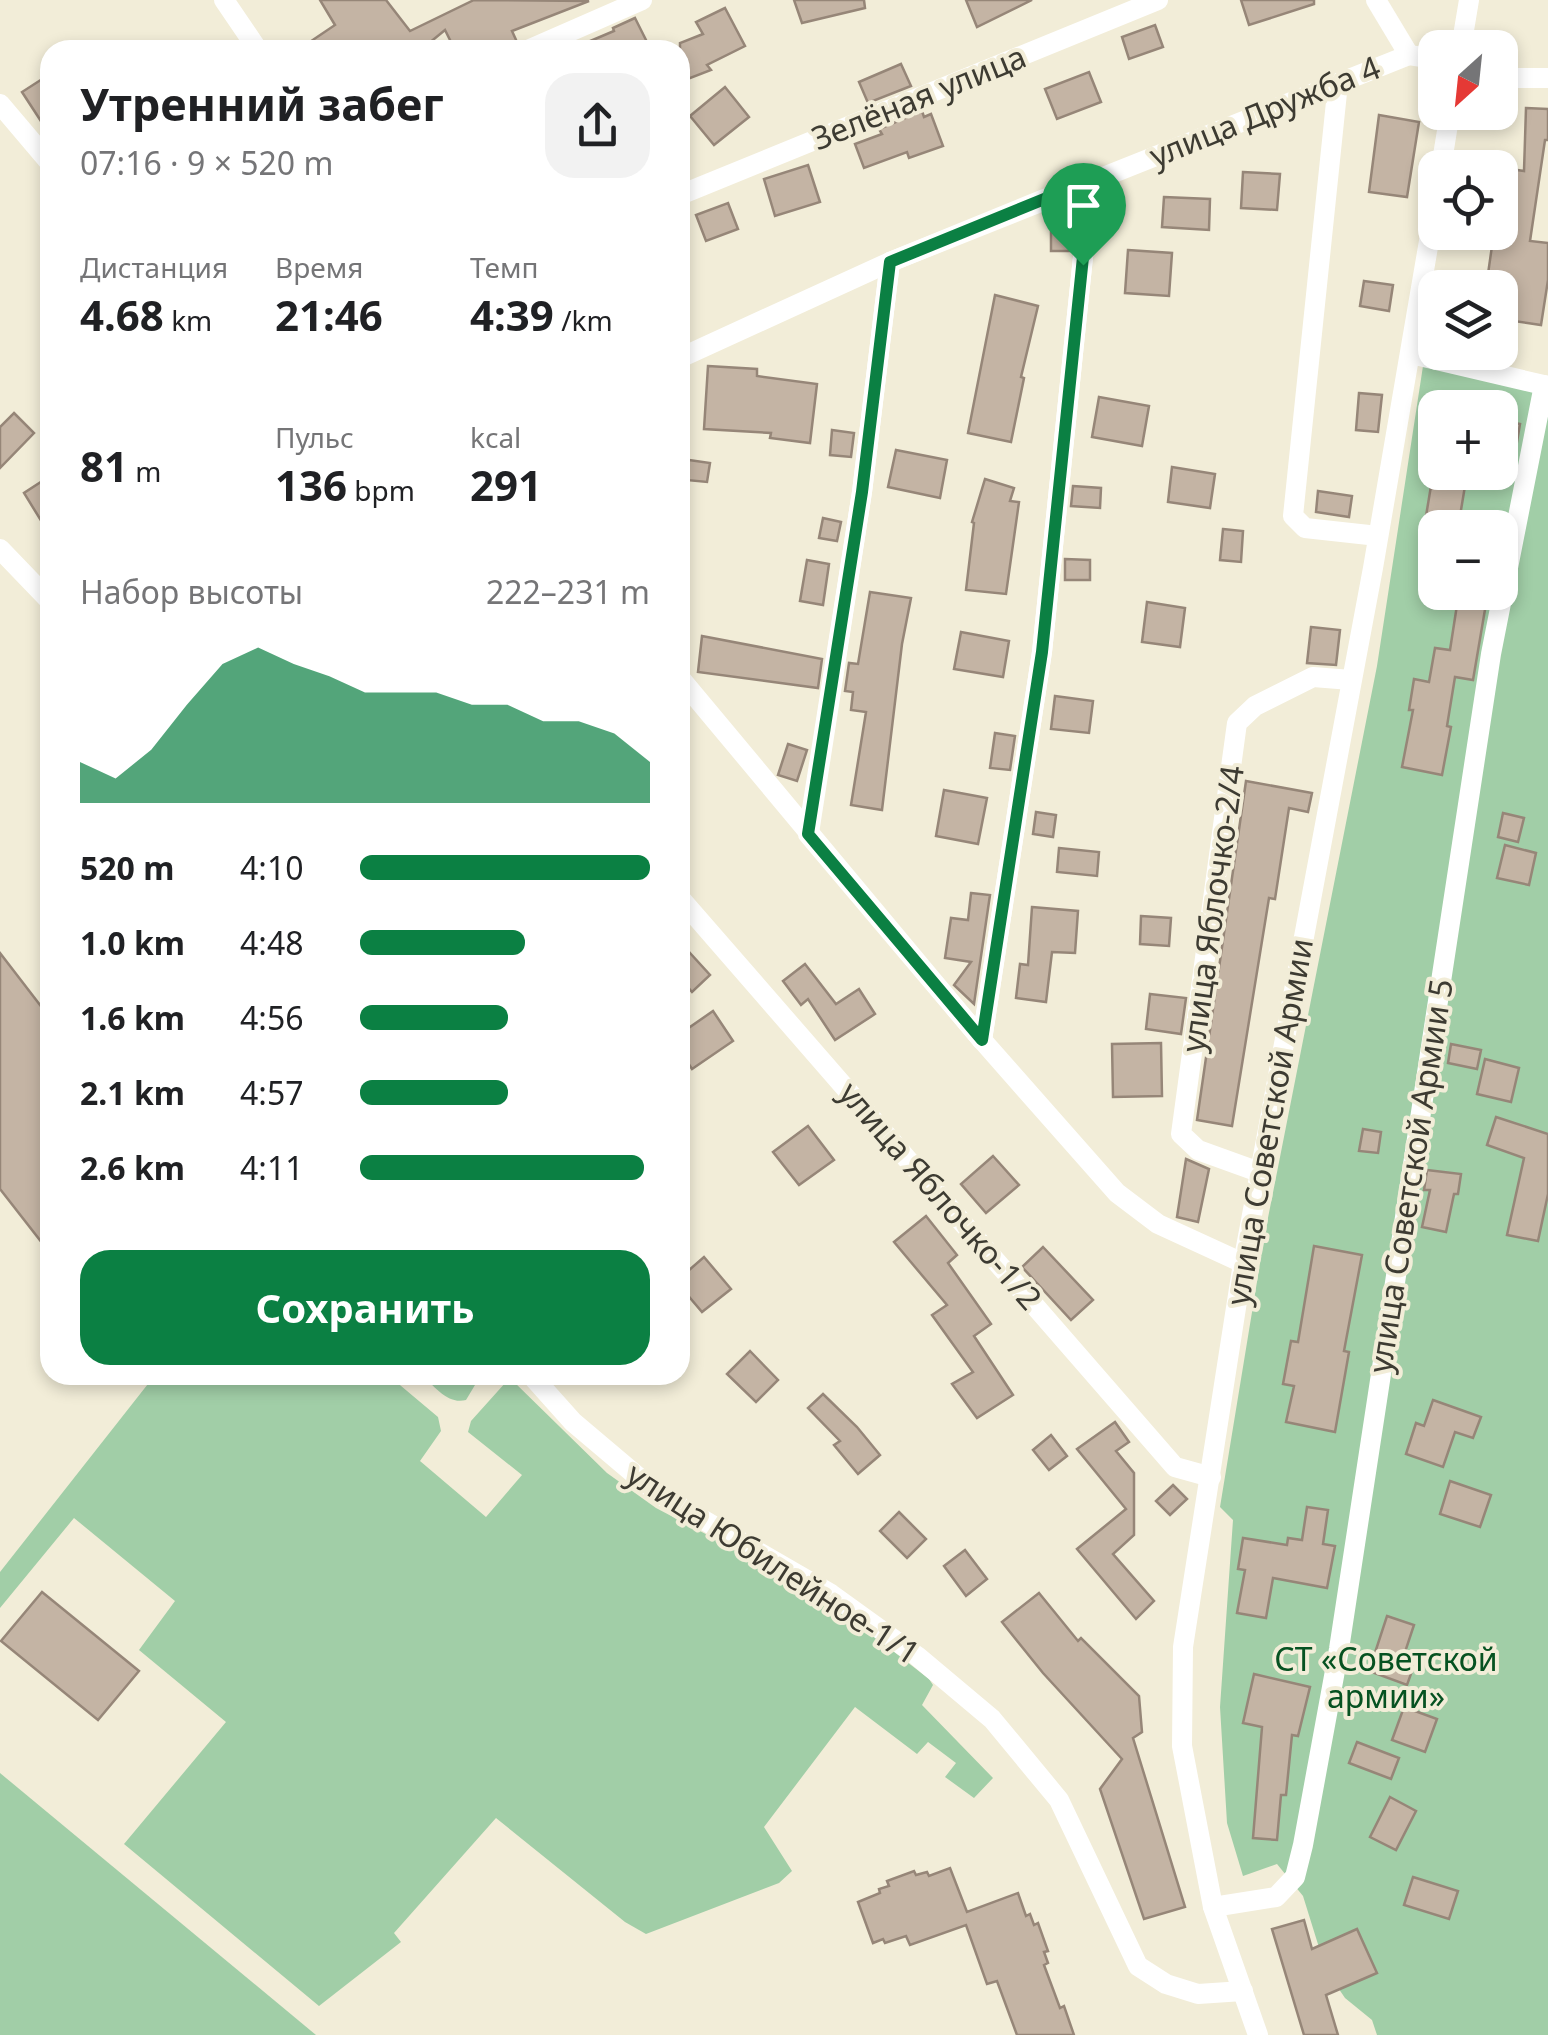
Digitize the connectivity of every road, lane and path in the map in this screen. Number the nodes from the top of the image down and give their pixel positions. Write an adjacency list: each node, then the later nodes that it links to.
1 (224, 0): 7 (street)
2 (642, 0): 8 (street)
3 (1158, 0): 17 (street, Зелёная улица)
4 (1376, 0): 9 (street)
5 (1469, 0): 6 (street)
6 (1464, 30)
7 (251, 40)
8 (551, 40)
9 (1408, 55): 10 (street); 13 (street, улица Дружба 4)
10 (1418, 56)
11 (1518, 78): 12 (street)
12 (1548, 78)
13 (1338, 83): 16 (street, улица Дружба 4); 23 (street)
14 (0, 104): 15 (street)
15 (40, 151)
16 (1091, 180): 19 (street, улица Дружба 4); 30 (street)
17 (690, 191)
18 (1428, 250): 21 (street, улица Советской Армии)
19 (890, 262): 20 (street, улица Дружба 4); 28 (street)
20 (690, 353)
21 (1411, 354): 22 (street); 23 (street, улица Советской Армии)
22 (1546, 386): 35 (street, улица Советской Армии 5)
23 (1378, 536): 26 (street, улица Советской Армии)
24 (0, 549): 25 (street)
25 (40, 591)
26 (1351, 680): 31 (street, улица Советской Армии); 31 (street, улица Яблочко-2/4)
27 (690, 690): 28 (street)
28 (808, 834): 30 (street)
29 (690, 909): 34 (street, улица Яблочко-1/2)
30 (982, 1040): 32 (street)
31 (1260, 1172): 32 (street, улица Советской Армии)
32 (1243, 1263): 34 (street, улица Советской Армии)
33 (540, 1385): 36 (street, улица Юбилейное-1/1)
34 (1211, 1476): 35 (street, улица Советской Армии)
35 (1213, 1907): 36 (street, улица Советской Армии)
36 (1242, 1991): 37 (street, улица Советской Армии)
37 (1258, 2035)

